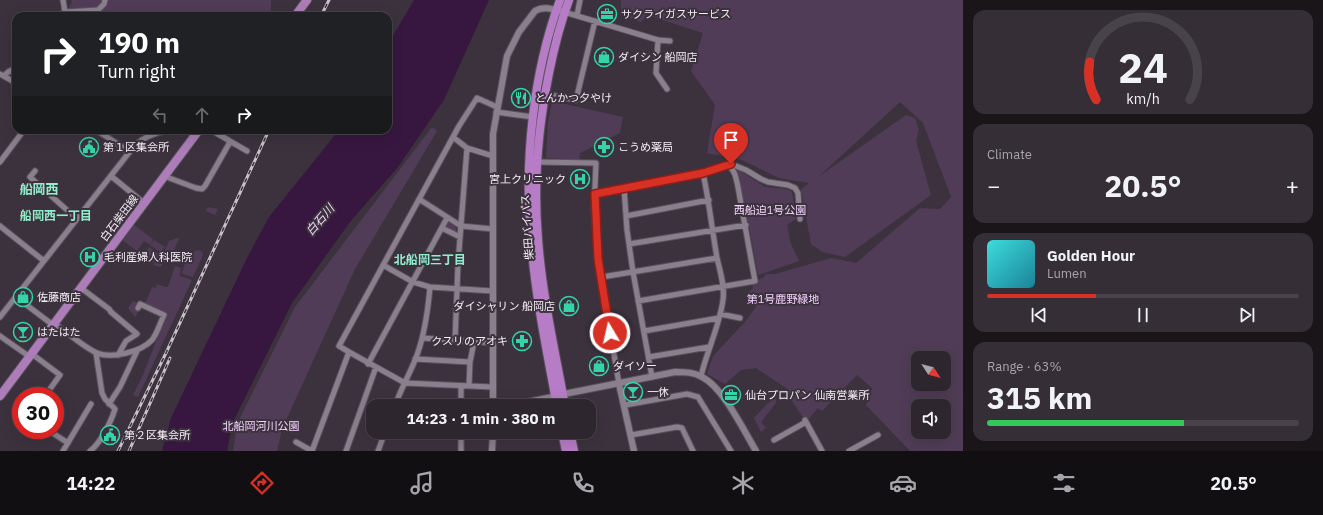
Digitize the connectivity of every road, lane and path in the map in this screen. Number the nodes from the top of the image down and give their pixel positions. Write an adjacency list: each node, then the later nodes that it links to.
1 (63, 0): 8 (street)
2 (105, 0): 8 (street)
3 (307, 0): 9 (main road)
4 (560, 0): 7 (highway, 柴田バイパス)
5 (569, 0): 7 (highway, 柴田バイパス)
6 (580, 0): 10 (street)
7 (560, 11): 10 (street); 18 (highway, 柴田バイパス); 19 (street); 20 (highway, 柴田バイパス)
8 (65, 12)
9 (298, 12)
10 (577, 15): 11 (street)
11 (595, 21): 12 (street); 18 (street)
12 (658, 40): 13 (street); 17 (street)
13 (670, 41)
14 (12, 70): 15 (street)
15 (2, 75): 16 (street)
16 (12, 81)
17 (667, 89)
18 (545, 94): 33 (highway, 柴田バイパス)
19 (497, 109): 20 (street); 26 (street); 31 (street)
20 (534, 117): 99 (highway, 柴田バイパス)
21 (21, 134): 32 (street)
22 (102, 134): 30 (street)
23 (153, 134): 30 (street)
24 (196, 134): 38 (main road, 白石柴田線)
25 (217, 134): 27 (street)
26 (453, 137): 28 (street); 41 (street)
27 (230, 142): 29 (street); 38 (street)
28 (468, 148): 31 (street); 50 (street)
29 (247, 151)
30 (128, 153): 37 (street)
31 (493, 156): 52 (street)
32 (0, 162)
33 (536, 162): 40 (street); 99 (highway, 柴田バイパス)
34 (727, 165): 36 (street); 47 (street); 48 (street)
35 (35, 171): 46 (street)
36 (703, 173): 39 (street); 42 (street)
37 (111, 176): 43 (street); 46 (street)
38 (164, 176): 43 (main road, 白石柴田線)
39 (624, 188): 40 (street); 44 (street)
40 (595, 194): 60 (street)
41 (419, 199): 45 (street); 58 (street)
42 (709, 200): 44 (street); 53 (street)
43 (144, 203): 63 (main road, 白石柴田線)
44 (626, 216): 55 (street)
45 (447, 218): 50 (street); 51 (street)
46 (77, 219): 57 (street)
47 (800, 219)
48 (746, 225): 53 (street); 62 (street)
49 (0, 226): 57 (street)
50 (461, 226): 52 (street); 54 (street)
51 (442, 228): 54 (street); 61 (street)
52 (492, 229): 66 (street)
53 (713, 230): 55 (street); 56 (street)
54 (460, 237): 65 (street)
55 (629, 244): 59 (street)
56 (717, 258): 59 (street); 62 (street)
57 (44, 261): 67 (street)
58 (383, 265): 61 (street); 82 (street)
59 (633, 272): 60 (street); 68 (street)
60 (602, 277): 94 (street)
61 (413, 282): 64 (street); 89 (street)
62 (723, 285): 68 (street); 70 (street)
63 (81, 288): 73 (main road, 白石柴田線); 84 (street)
64 (430, 288): 65 (street); 76 (street)
65 (457, 288): 66 (street); 77 (street)
66 (493, 291): 79 (street)
67 (16, 297): 71 (street); 73 (street)
68 (638, 301): 74 (street)
69 (138, 308): 81 (street)
70 (719, 316): 72 (street); 74 (street); 80 (street)
71 (0, 317)
72 (740, 318)
73 (53, 325): 83 (street); 85 (main road, 白石柴田線)
74 (644, 331): 86 (street)
75 (0, 336): 85 (street)
76 (422, 338): 77 (street); 87 (street)
77 (455, 341): 78 (street)
78 (474, 342): 79 (street); 88 (street)
79 (493, 343): 98 (street)
80 (709, 347): 86 (street); 91 (street)
81 (137, 351): 84 (street); 108 (street)
82 (349, 352): 89 (street); 119 (street)
83 (96, 353): 84 (street); 108 (street)
84 (118, 355)
85 (31, 356): 97 (street); 100 (main road, 白石柴田線)
86 (649, 357): 92 (street)
87 (415, 359): 88 (street); 93 (street)
88 (470, 362): 96 (street)
89 (368, 364): 90 (street)
90 (376, 367): 93 (street); 123 (street)
91 (701, 376): 92 (street); 132 (street)
92 (652, 377): 94 (street)
93 (405, 383): 95 (street); 101 (street)
94 (619, 384): 99 (street); 109 (street)
95 (461, 386): 96 (street); 102 (street)
96 (469, 386): 98 (street)
97 (51, 387)
98 (492, 387): 103 (street)
99 (559, 395): 104 (street); 105 (highway, 柴田バイパス); 106 (highway, 柴田バイパス)
100 (0, 396)
101 (398, 399)
102 (461, 399)
103 (493, 399)
104 (539, 399)
105 (558, 399)
106 (561, 399)
107 (91, 404): 120 (street)
108 (109, 404): 122 (street)
109 (625, 405): 111 (street); 131 (street)
110 (878, 434): 134 (street)
111 (631, 435): 129 (street); 130 (street)
112 (62, 439): 120 (street)
113 (382, 439): 124 (street)
114 (461, 439): 125 (street)
115 (492, 439): 126 (street)
116 (563, 439): 127 (highway)
117 (571, 439): 128 (highway)
118 (774, 440): 133 (street)
119 (296, 442)
120 (68, 443): 121 (street)
121 (63, 451)
122 (90, 451)
123 (346, 451)
124 (378, 451)
125 (461, 451)
126 (492, 451)
127 (566, 451)
128 (574, 451)
129 (634, 451)
130 (693, 451)
131 (731, 451)
132 (756, 451)
133 (822, 451)
134 (849, 451)

